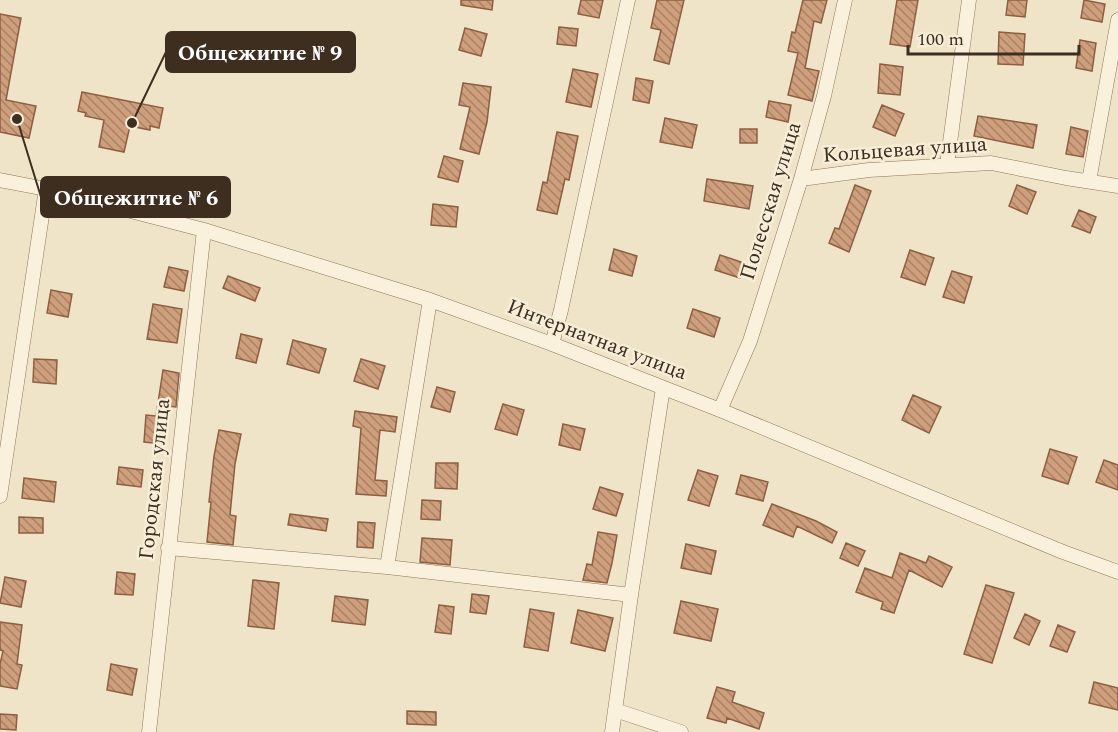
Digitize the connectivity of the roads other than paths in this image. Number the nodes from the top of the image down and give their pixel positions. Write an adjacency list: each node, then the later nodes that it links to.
1 (628, 0): 13 (street)
2 (845, 0): 6 (street, Полесская улица)
3 (969, 0): 5 (street)
4 (1118, 20): 8 (street)
5 (946, 165): 6 (street, Кольцевая улица); 8 (street, Кольцевая улица)
6 (801, 178): 15 (street, Полесская улица)
7 (0, 180): 10 (street, Интернатная улица)
8 (1089, 181): 9 (street, Кольцевая улица)
9 (1118, 186)
10 (46, 189): 11 (street, Интернатная улица); 16 (street)
11 (204, 230): 12 (street, Интернатная улица); 17 (street, Городская улица)
12 (430, 300): 13 (street, Интернатная улица); 18 (street)
13 (552, 344): 14 (street, Интернатная улица)
14 (663, 388): 15 (street, Интернатная улица); 20 (street)
15 (720, 410): 19 (street, Интернатная улица)
16 (0, 496)
17 (168, 548): 18 (street); 22 (street, Городская улица)
18 (387, 567): 20 (street)
19 (1118, 572)
20 (631, 595): 21 (street)
21 (615, 710): 23 (street); 24 (street)
22 (149, 732)
23 (612, 732)
24 (681, 732)

